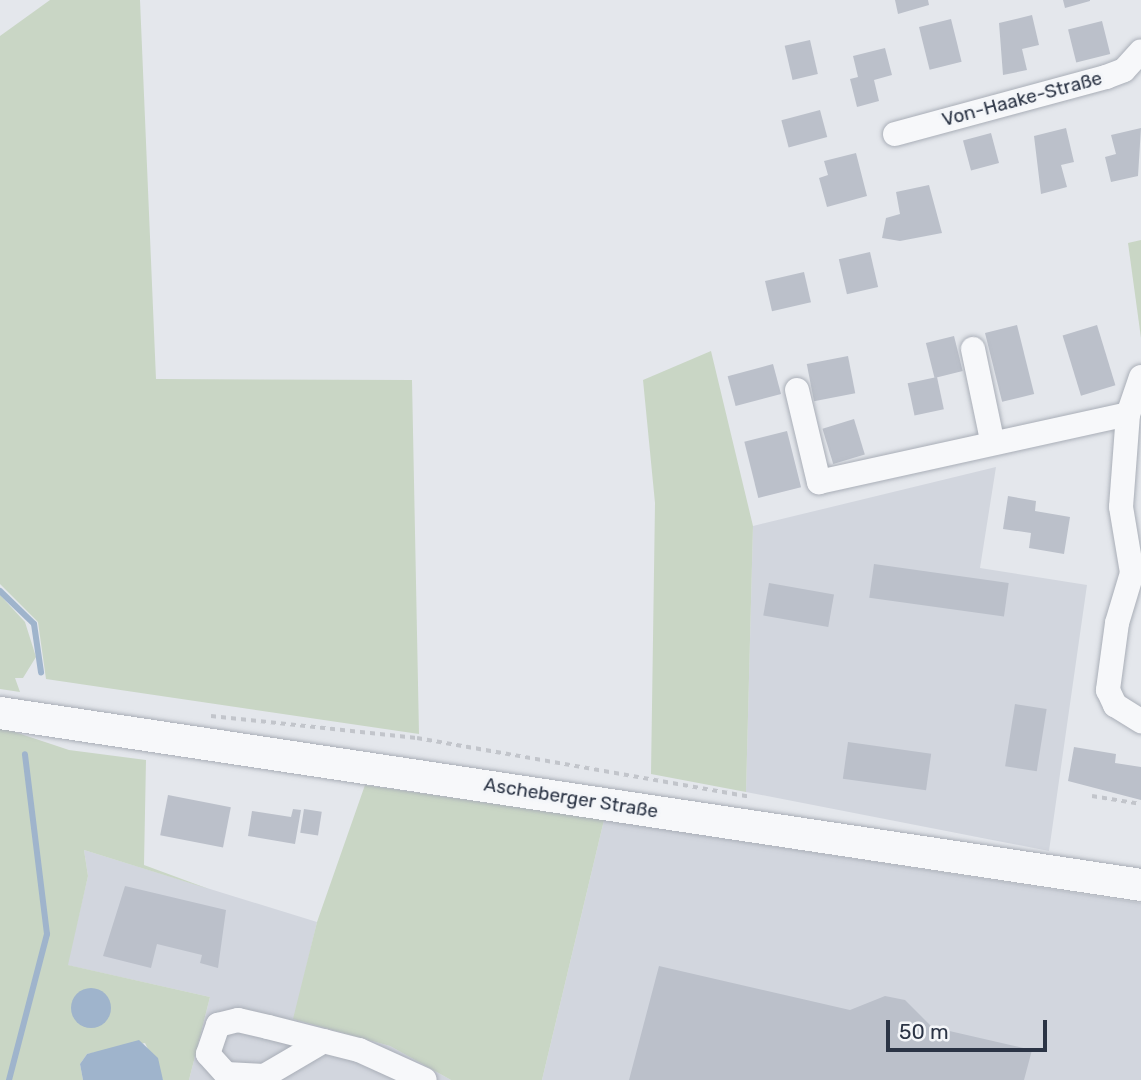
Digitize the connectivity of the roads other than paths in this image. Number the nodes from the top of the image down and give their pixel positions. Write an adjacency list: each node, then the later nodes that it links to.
1 (1141, 51): 2 (street, Von-Haake-Straße)
2 (895, 134)
3 (973, 349): 7 (street)
4 (1141, 377): 6 (street)
5 (797, 390): 7 (street)
6 (1128, 414): 7 (street); 9 (street)
7 (992, 440)
8 (0, 713): 10 (street, Ascheberger Straße)
9 (1141, 721)
10 (1141, 885)
11 (324, 1041): 12 (street)
12 (425, 1080)

